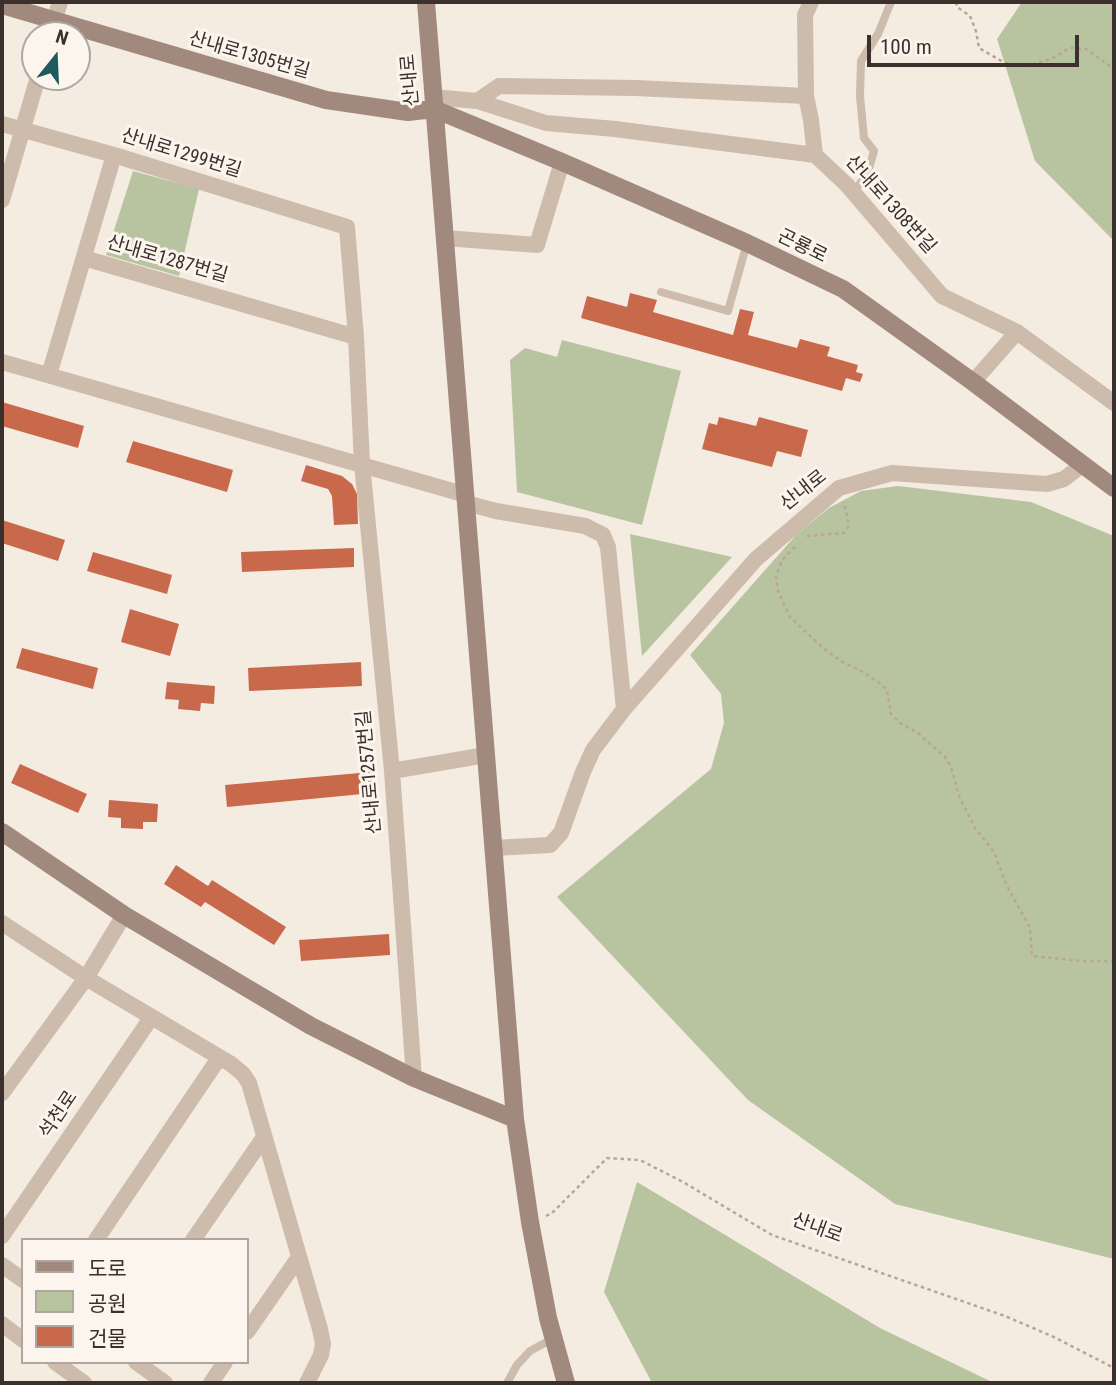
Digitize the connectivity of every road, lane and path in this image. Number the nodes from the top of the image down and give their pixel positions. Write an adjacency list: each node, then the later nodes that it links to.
1 (60, 2): 8 (street)
2 (426, 2): 14 (main road, 산내로)
3 (811, 2): 12 (street)
4 (891, 2): 20 (lane)
5 (956, 2): 10 (path)
6 (2, 5): 7 (main road, 산내로1305번길)
7 (37, 21)
8 (54, 21)
9 (91, 38): 14 (main road, 산내로1305번길)
10 (1114, 69)
11 (34, 91): 16 (street)
12 (806, 96): 13 (street); 18 (street)
13 (477, 101): 14 (street, 산내로1308번길); 18 (street, 산내로1308번길)
14 (434, 103): 19 (main road, 곤룡로); 22 (main road, 산내로)
15 (2, 124): 16 (street, 산내로1299번길)
16 (22, 130): 17 (street, 산내로1299번길); 21 (street)
17 (114, 155): 24 (street); 27 (street, 산내로1299번길)
18 (814, 155): 20 (street, 산내로1308번길)
19 (562, 162): 22 (street); 23 (main road, 곤룡로)
20 (854, 192): 26 (street, 산내로1308번길)
21 (2, 200)
22 (445, 238): 36 (main road, 산내로)
23 (747, 243): 25 (lane); 30 (main road, 곤룡로)
24 (83, 258): 27 (street, 산내로1287번길); 29 (street, 산내로1287번길)
25 (661, 292)
26 (1017, 332): 30 (street); 31 (street, 산내로1308번길)
27 (356, 337): 32 (street)
28 (2, 362): 29 (street)
29 (49, 375): 32 (street)
30 (973, 382): 33 (main road, 곤룡로)
31 (1114, 403)
32 (362, 464): 36 (street); 41 (street, 산내로1257번길)
33 (1082, 466): 34 (street, 산내로); 35 (main road, 곤룡로)
34 (839, 488): 37 (path); 39 (street, 산내로)
35 (1114, 488)
36 (466, 503): 39 (street); 40 (main road, 산내로)
37 (803, 536)
38 (795, 547): 46 (path)
39 (624, 709): 43 (street, 산내로)
40 (486, 755): 41 (street); 43 (main road, 산내로)
41 (392, 772): 50 (street, 산내로1257번길)
42 (2, 832): 44 (main road)
43 (493, 848): 52 (main road, 산내로)
44 (124, 915): 47 (street); 50 (main road)
45 (4, 930): 47 (street)
46 (1114, 961)
47 (86, 978): 48 (street); 51 (street)
48 (151, 1018): 49 (street); 55 (street, 석천로)
49 (219, 1058): 53 (street); 56 (street)
50 (414, 1078): 52 (main road)
51 (2, 1093)
52 (515, 1119): 54 (main road, 산내로)
53 (264, 1137): 57 (street); 58 (street)
54 (530, 1222): 64 (main road, 산내로); 68 (path, 산내로)
55 (2, 1236)
56 (97, 1238)
57 (194, 1238)
58 (299, 1257): 62 (street); 72 (street)
59 (2, 1265): 60 (street)
60 (21, 1279)
61 (2, 1325): 63 (street)
62 (248, 1331)
63 (21, 1338)
64 (554, 1338): 73 (lane); 74 (main road, 산내로)
65 (58, 1364): 69 (street)
66 (139, 1364): 70 (street)
67 (224, 1364): 71 (street)
68 (1114, 1368)
69 (84, 1383)
70 (165, 1383)
71 (211, 1383)
72 (307, 1383)
73 (507, 1383)
74 (566, 1383)

